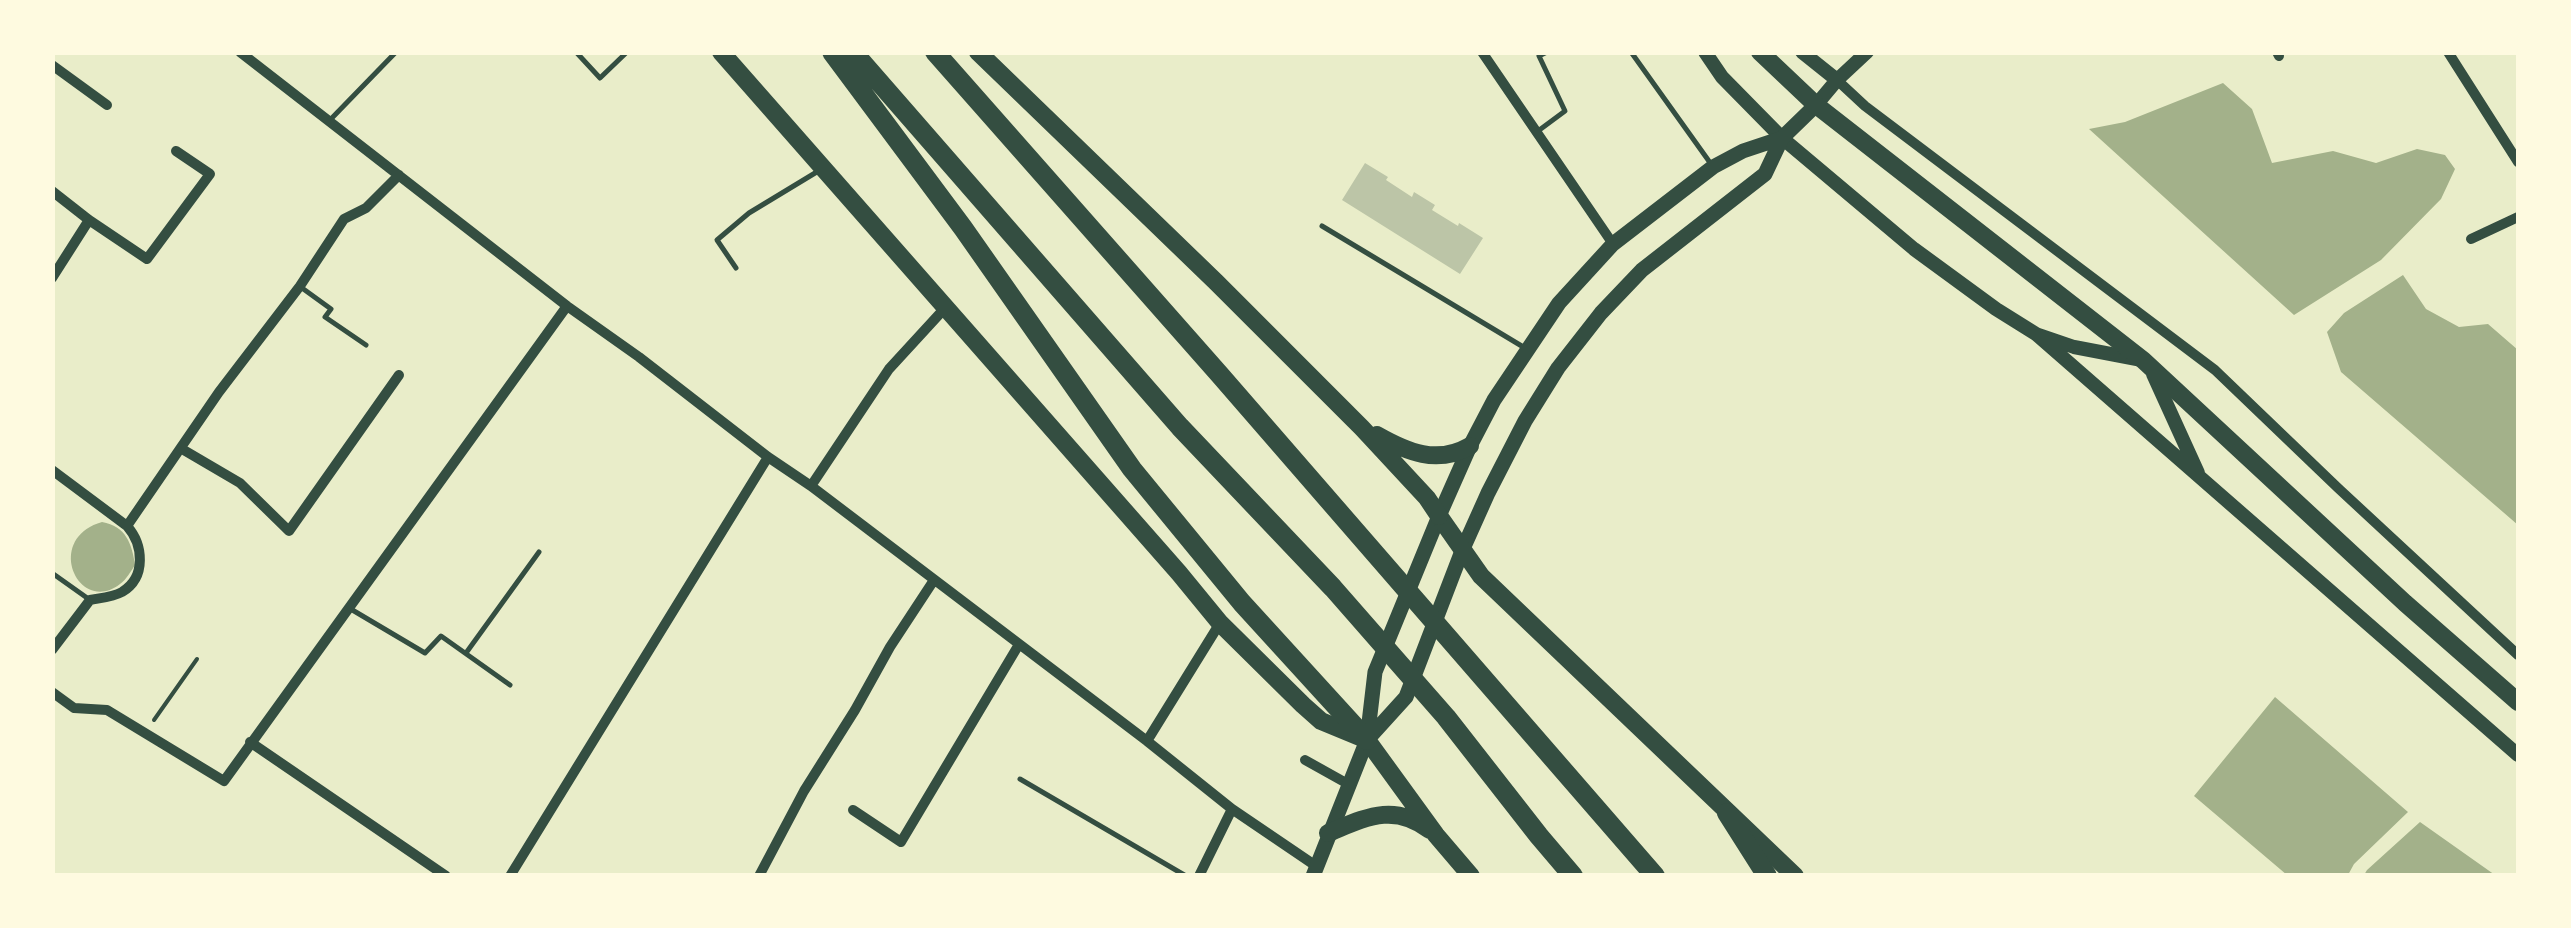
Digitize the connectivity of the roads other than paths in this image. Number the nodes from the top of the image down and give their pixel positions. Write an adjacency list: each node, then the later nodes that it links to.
1 (60, 52): 19 (street)
2 (240, 52): 23 (street)
3 (396, 52): 23 (lane)
4 (576, 52): 5 (lane)
5 (628, 52)
6 (721, 52): 29 (main road)
7 (832, 52): 70 (highway)
8 (853, 52): 89 (highway)
9 (935, 52): 90 (highway)
10 (978, 52): 47 (main road)
11 (1482, 52): 24 (street)
12 (1547, 52): 24 (lane)
13 (1631, 52): 28 (lane)
14 (1705, 52): 25 (street)
15 (1760, 52): 22 (main road)
16 (1802, 52): 20 (street)
17 (1867, 52): 20 (street)
18 (2448, 52): 27 (street)
19 (52, 64): 21 (street)
20 (1838, 80): 22 (street); 66 (street)
21 (107, 105)
22 (1816, 105): 25 (main road); 45 (main road)
23 (330, 120): 30 (street)
24 (1536, 132): 36 (street)
25 (1782, 138): 28 (main road); 42 (street); 56 (main road)
26 (176, 151): 33 (street)
27 (2518, 162)
28 (1713, 167): 36 (main road)
29 (823, 168): 37 (lane); 41 (main road)
30 (399, 175): 39 (street); 40 (street)
31 (52, 191): 33 (street)
32 (2518, 217): 35 (street)
33 (89, 220): 38 (street)
34 (1322, 226): 44 (lane)
35 (2470, 239)
36 (1613, 244): 44 (main road)
37 (736, 268)
38 (52, 278)
39 (300, 286): 43 (lane); 49 (street)
40 (567, 306): 50 (street); 61 (street)
41 (944, 308): 53 (street); 62 (main road)
42 (2036, 334): 45 (street); 52 (street)
43 (366, 345)
44 (1527, 349): 48 (main road)
45 (2146, 364): 52 (street); 69 (main road)
46 (400, 375): 49 (street)
47 (1362, 428): 48 (main road); 54 (main road)
48 (1470, 446): 54 (main road)
49 (182, 449): 55 (street)
50 (768, 456): 53 (street); 84 (street)
51 (52, 470): 55 (street)
52 (2200, 478): 73 (street)
53 (812, 486): 59 (street)
54 (1439, 516): 56 (main road); 70 (main road)
55 (127, 526): 60 (street)
56 (1462, 551): 70 (main road); 79 (main road)
57 (538, 552): 65 (lane)
58 (52, 572): 60 (lane)
59 (934, 580): 63 (street); 85 (street)
60 (90, 600): 64 (street)
61 (349, 608): 65 (lane); 72 (street)
62 (1220, 623): 70 (main road); 71 (street)
63 (1018, 646): 71 (street); 78 (street)
64 (52, 650)
65 (466, 654): 67 (lane)
66 (2518, 655)
67 (510, 686)
68 (52, 692): 72 (street)
69 (2518, 702)
70 (1367, 740): 76 (main road); 81 (main road)
71 (1146, 741): 77 (street)
72 (250, 742): 83 (street)
73 (2518, 754)
74 (1305, 760): 76 (street)
75 (1020, 779): 86 (lane)
76 (1348, 784): 80 (main road)
77 (1232, 809): 82 (street); 87 (street)
78 (853, 810)
79 (1727, 813): 91 (highway); 92 (main road)
80 (1328, 833): 81 (main road); 82 (main road)
81 (1436, 836): 88 (main road)
82 (1314, 871)
83 (446, 876)
84 (510, 876)
85 (759, 876)
86 (1186, 876)
87 (1200, 876)
88 (1471, 876)
89 (1573, 876)
90 (1655, 876)
91 (1768, 876)
92 (1795, 876)

